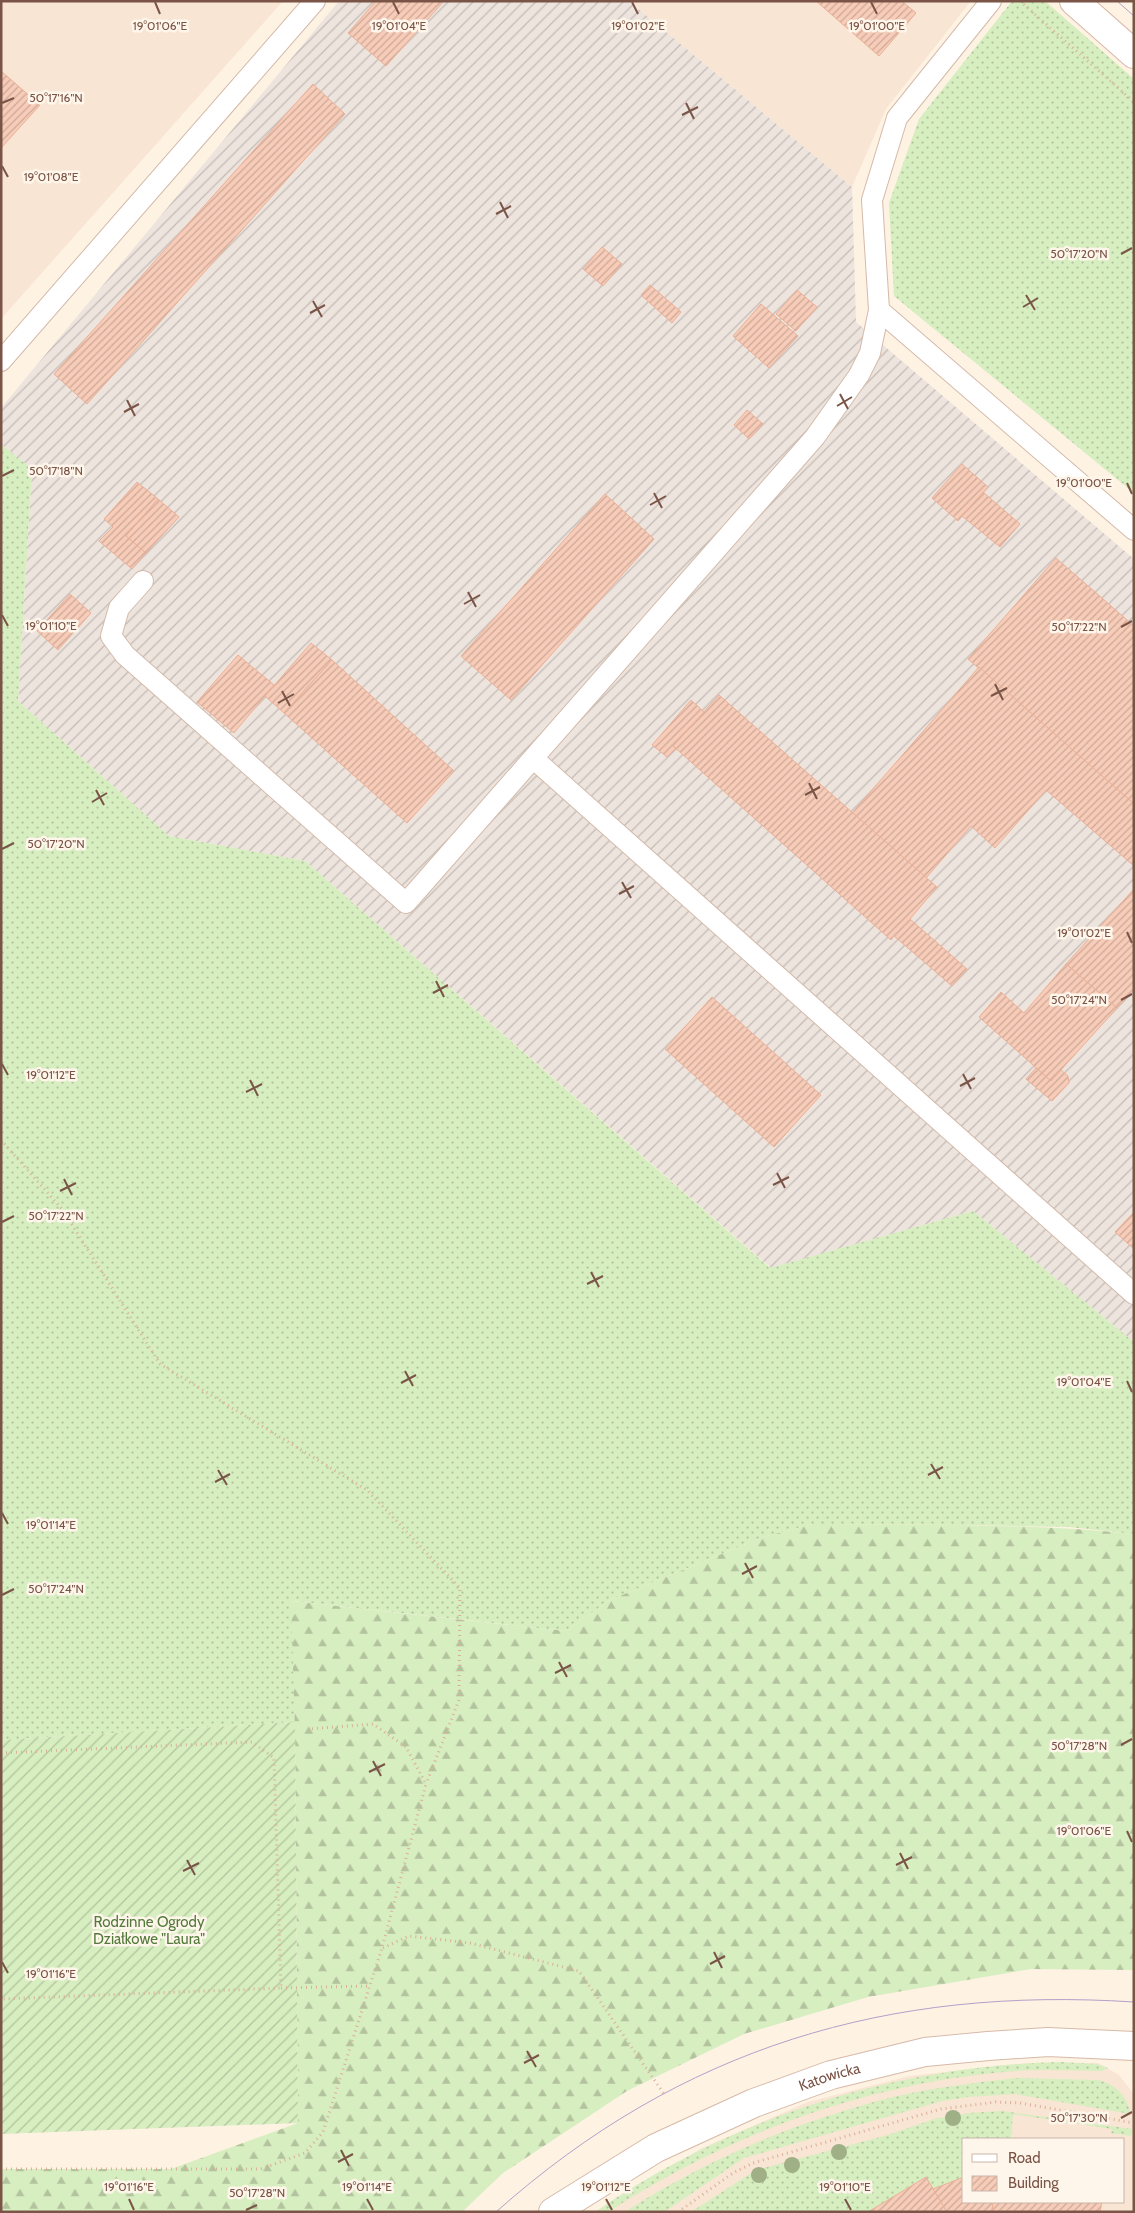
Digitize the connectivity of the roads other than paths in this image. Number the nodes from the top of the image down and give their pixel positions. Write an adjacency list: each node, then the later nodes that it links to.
1 (315, 1): 6 (lane)
2 (991, 1): 5 (lane)
3 (1074, 1): 4 (main road)
4 (1134, 54)
5 (879, 310): 7 (lane); 9 (lane)
6 (1, 361)
7 (1134, 530)
8 (143, 581): 9 (lane)
9 (534, 759): 10 (lane)
10 (1134, 1294)
11 (1134, 2046): 12 (main road, Katowicka)
12 (553, 2212)

